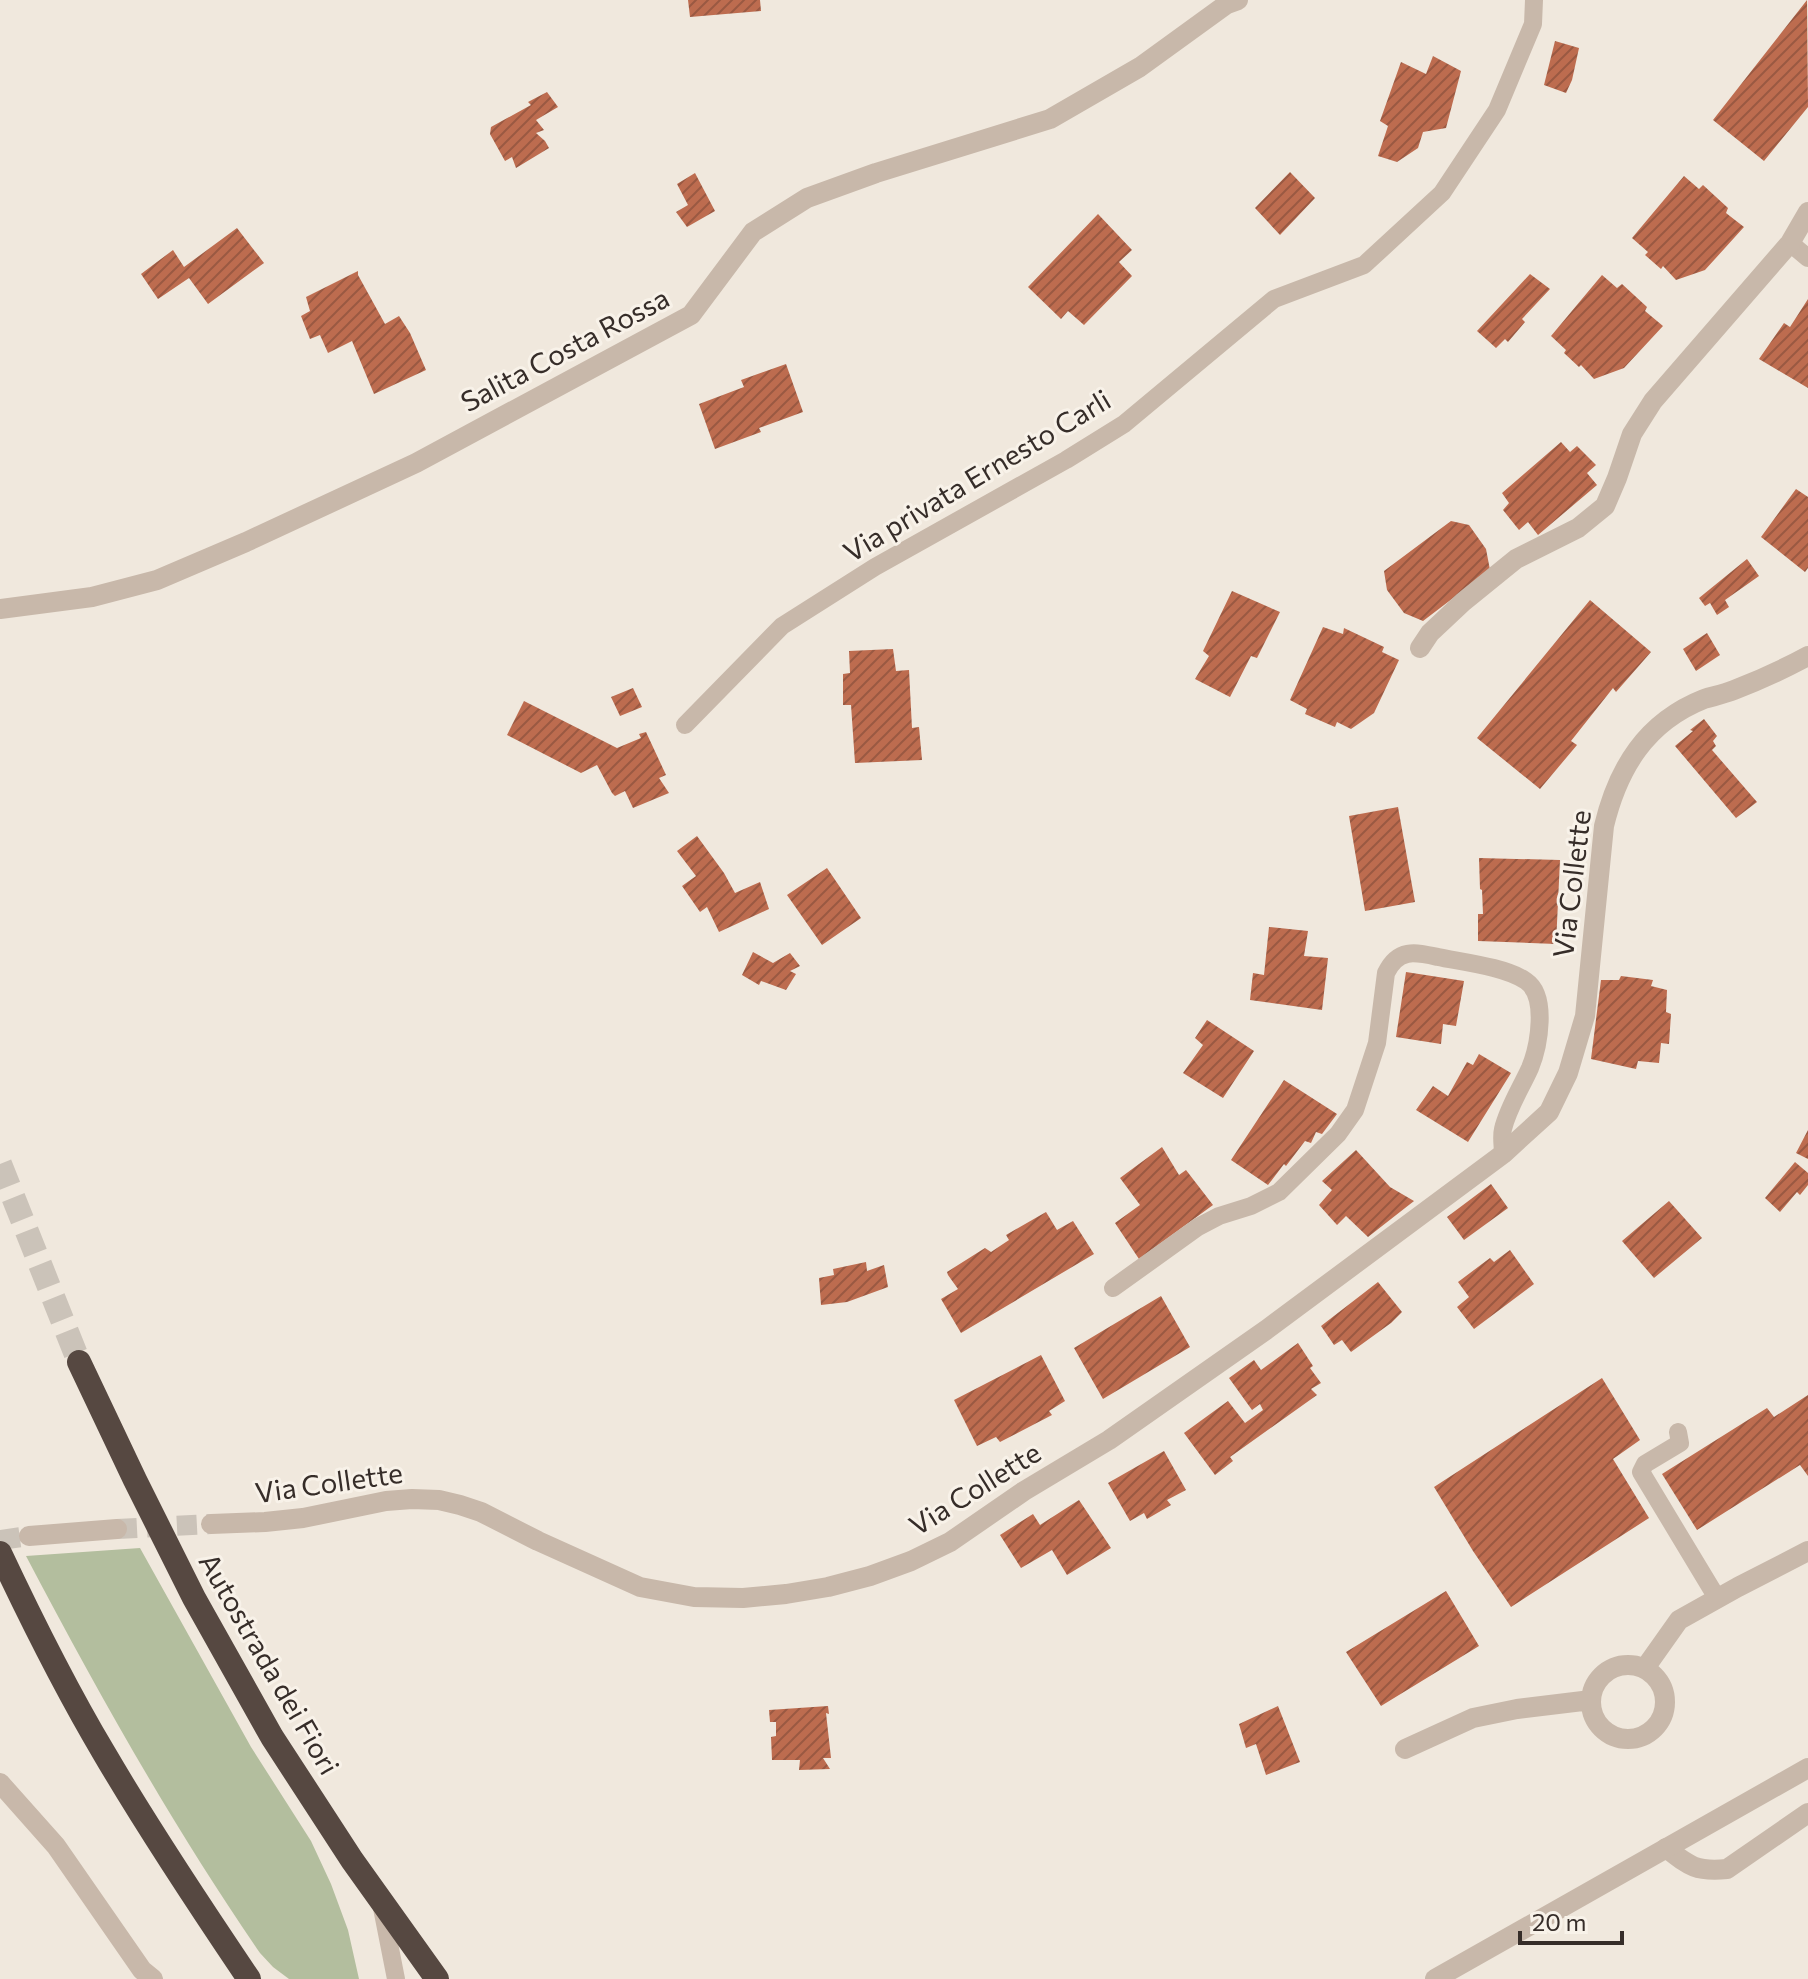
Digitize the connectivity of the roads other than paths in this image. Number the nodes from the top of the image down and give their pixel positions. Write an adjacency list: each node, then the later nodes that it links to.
1 (1238, 0): 6 (street, Salita Costa Rossa)
2 (1534, 0): 9 (lane, Via privata Ernesto Carli)
3 (1808, 212): 4 (street)
4 (1790, 243): 5 (lane); 7 (street)
5 (1808, 258)
6 (0, 609)
7 (1420, 648)
8 (1808, 656): 10 (street, Via Collette)
9 (685, 725)
10 (1503, 1154): 11 (lane, Via Collette); 14 (street, Via Collette)
11 (1113, 1288)
12 (79, 1362): 27 (highway, Autostrada dei Fiori)
13 (1678, 1432): 19 (lane)
14 (211, 1524)
15 (117, 1529): 16 (street)
16 (29, 1536)
17 (1808, 1551): 19 (street)
18 (0, 1553): 29 (highway)
19 (1717, 1598): 20 (street)
20 (1645, 1668): 21 (street); 21 (street)
21 (1591, 1700): 22 (street)
22 (1405, 1749)
23 (1808, 1768): 26 (street)
24 (0, 1783): 28 (street)
25 (1808, 1813): 26 (street)
26 (1666, 1848): 32 (street)
27 (380, 1901): 30 (lane); 31 (highway, Autostrada dei Fiori)
28 (153, 1979)
29 (249, 1979)
30 (396, 1979)
31 (437, 1979)
32 (1435, 1979)

